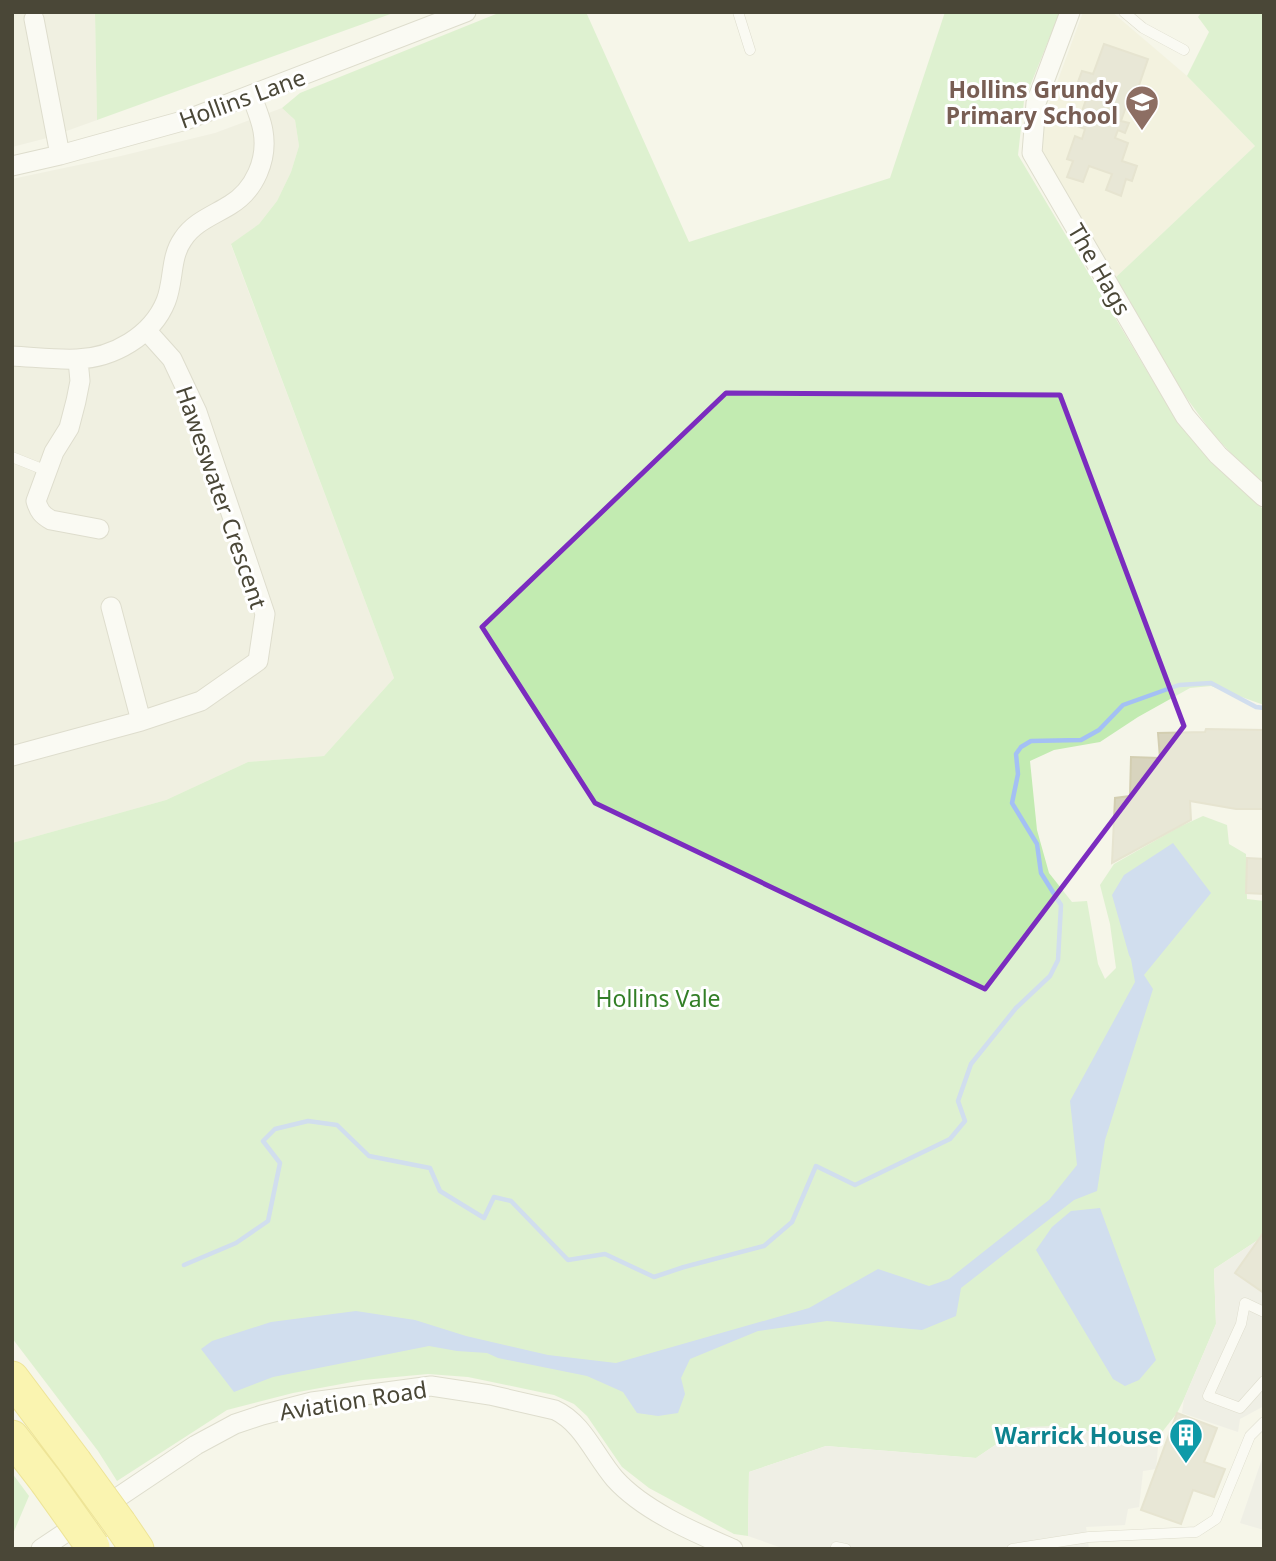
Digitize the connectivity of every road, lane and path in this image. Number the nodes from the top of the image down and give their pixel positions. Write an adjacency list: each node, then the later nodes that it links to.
1 (466, 12): 8 (street, Hollins Lane)
2 (738, 12): 6 (lane)
3 (1070, 12): 16 (street, The Hags)
4 (1124, 12): 7 (lane)
5 (34, 19): 9 (street)
6 (750, 50)
7 (1184, 50)
8 (251, 95): 9 (street, Hollins Lane); 11 (street)
9 (60, 155): 10 (street, Hollins Lane)
10 (12, 166)
11 (146, 330): 13 (street); 19 (street, Haweswater Crescent)
12 (12, 356): 13 (street)
13 (78, 360): 15 (street)
14 (12, 457): 15 (lane)
15 (47, 471): 17 (street)
16 (1264, 496)
17 (99, 529)
18 (111, 607): 19 (street)
19 (141, 721): 20 (street, Haweswater Crescent)
20 (12, 756)
21 (1264, 1312): 23 (lane)
22 (12, 1378): 26 (highway, bridge)
23 (1264, 1381)
24 (1264, 1422): 30 (lane)
25 (12, 1437): 27 (highway, bridge)
26 (129, 1536)
27 (93, 1548)
28 (41, 1549): 29 (street, Aviation Road)
29 (733, 1549)
30 (1012, 1549)

